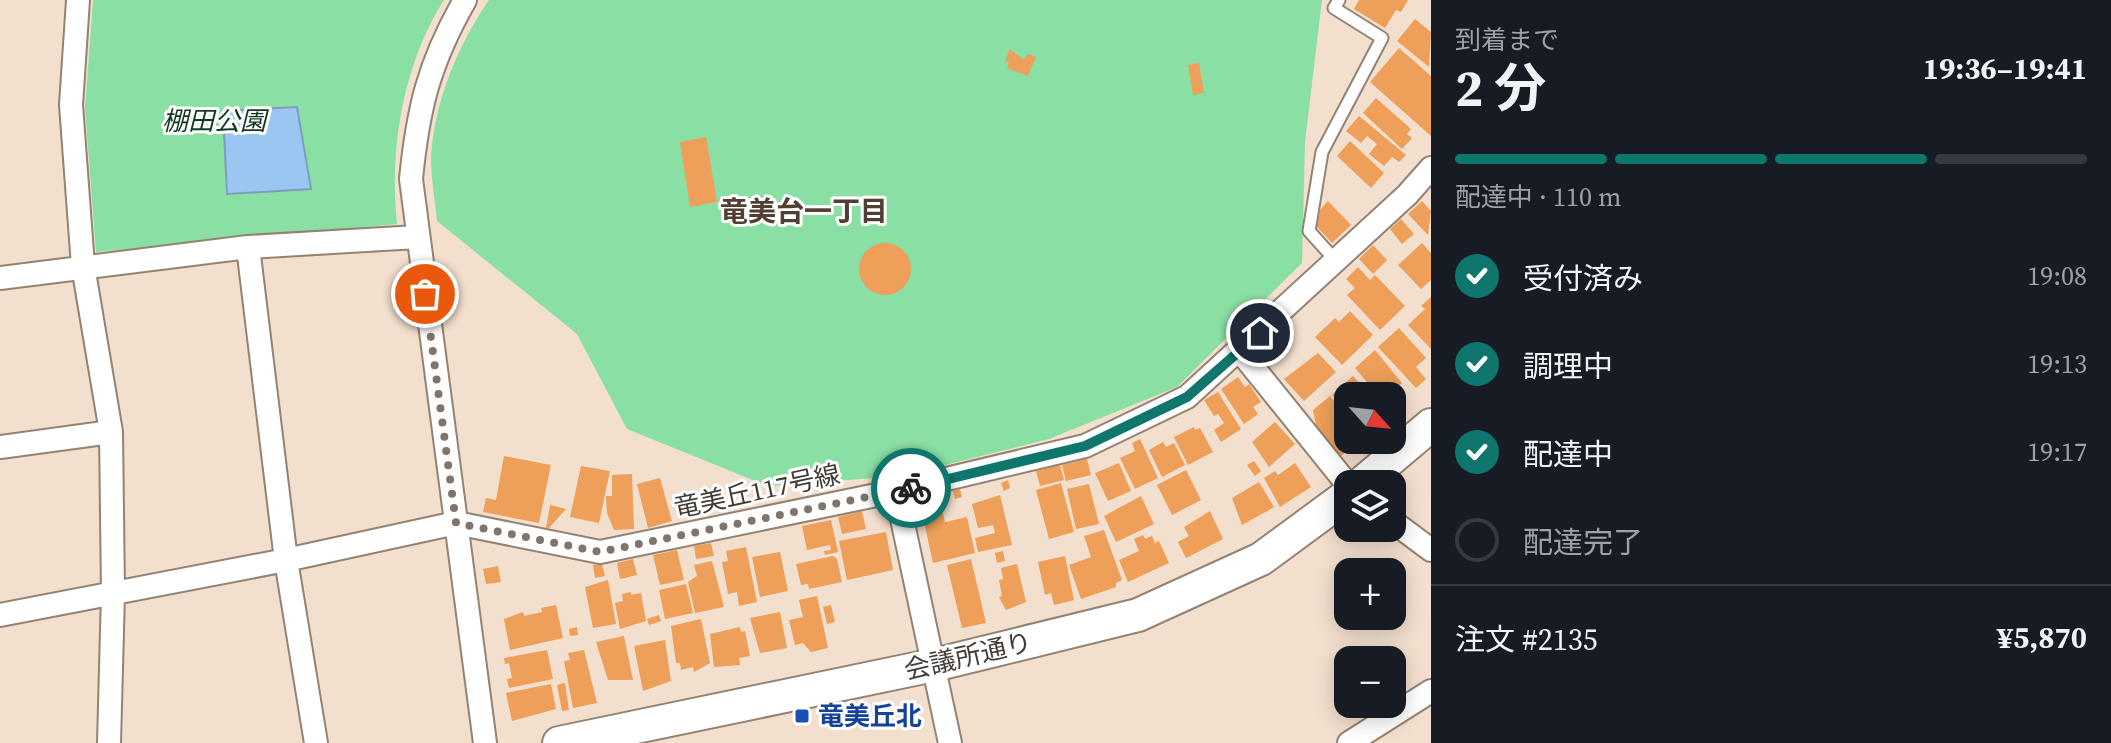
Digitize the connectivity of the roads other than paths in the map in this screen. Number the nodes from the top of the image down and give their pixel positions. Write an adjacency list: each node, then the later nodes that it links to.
1 (78, 0): 8 (street)
2 (465, 0): 5 (street)
3 (1339, 0): 7 (lane)
4 (1431, 168): 7 (street, 竜美丘117号線)
5 (417, 237): 6 (street); 18 (street)
6 (248, 247): 8 (street); 21 (street)
7 (1336, 261): 10 (street, 竜美丘117号線)
8 (83, 266): 9 (street); 12 (street)
9 (0, 278)
10 (1240, 351): 14 (street); 16 (street, 竜美丘117号線)
11 (1431, 425): 15 (street)
12 (111, 432): 13 (street); 22 (street)
13 (0, 447)
14 (1336, 470)
15 (1378, 470)
16 (896, 491): 18 (street, 竜美丘117号線); 24 (street)
17 (1334, 505): 24 (street, 会議所通り)
18 (456, 523): 21 (street, 竜美丘117号線); 28 (street)
19 (1406, 531): 20 (street)
20 (1431, 550)
21 (286, 560): 22 (street, 竜美丘117号線); 27 (street)
22 (113, 593): 23 (street, 竜美丘117号線); 26 (street)
23 (0, 615)
24 (934, 665): 29 (street, 会議所通り); 30 (street)
25 (1431, 691): 31 (street)
26 (109, 743)
27 (316, 743)
28 (485, 743)
29 (559, 743)
30 (950, 743)
31 (1349, 743)

